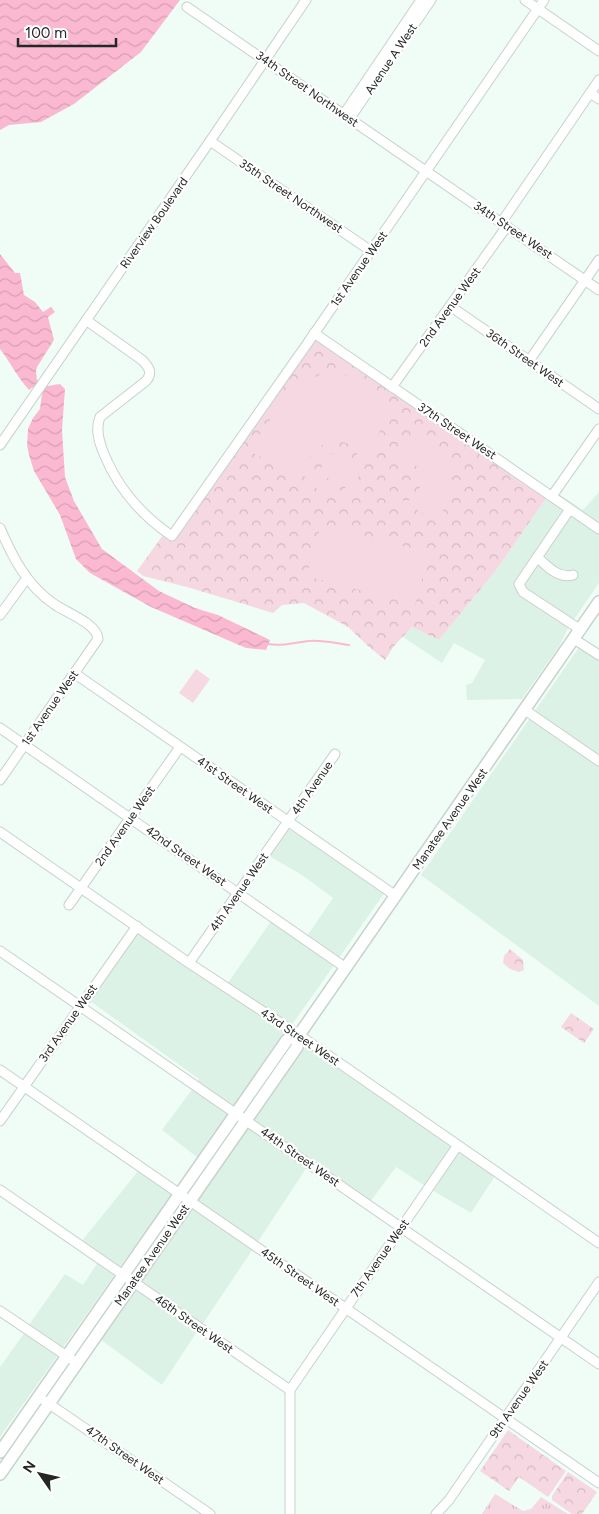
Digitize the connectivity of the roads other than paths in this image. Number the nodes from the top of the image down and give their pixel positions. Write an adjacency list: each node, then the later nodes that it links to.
1 (306, 0): 9 (street, Riverview Boulevard)
2 (421, 0): 13 (street, Avenue A West)
3 (431, 0): 13 (street, Avenue A West)
4 (525, 0): 7 (street)
5 (544, 0): 7 (street, 1st Avenue West)
6 (187, 7): 9 (street, 34th Street Northwest)
7 (538, 8): 8 (street); 15 (street, 1st Avenue West)
8 (599, 51)
9 (266, 60): 13 (street, 34th Street Northwest); 14 (street, Riverview Boulevard)
10 (599, 80): 11 (street, 2nd Avenue West)
11 (590, 93): 12 (street); 16 (street, 2nd Avenue West)
12 (599, 100)
13 (347, 116): 15 (street, 34th Street Northwest)
14 (210, 141): 17 (street, 35th Street Northwest); 22 (street, Riverview Boulevard)
15 (427, 171): 16 (street, 34th Street West); 17 (street, 1st Avenue West)
16 (504, 224): 19 (street, 34th Street West); 21 (street, 2nd Avenue West)
17 (371, 251): 23 (street, 1st Avenue West)
18 (599, 260): 19 (street)
19 (586, 280): 20 (street, 34th Street West); 24 (street)
20 (599, 290)
21 (450, 306): 24 (street, 36th Street West); 25 (street, 2nd Avenue West)
22 (86, 320): 23 (street, 1st Avenue West); 28 (street, Riverview Boulevard)
23 (314, 333): 25 (street, 37th Street West)
24 (530, 361): 26 (street, 36th Street West)
25 (392, 387): 29 (street, 37th Street West)
26 (599, 409)
27 (599, 429): 29 (street)
28 (0, 445)
29 (552, 496): 30 (street, 37th Street West)
30 (570, 509): 32 (street, 37th Street West); 33 (street)
31 (0, 528): 35 (street)
32 (599, 528)
33 (538, 557): 34 (street); 38 (street)
34 (573, 575)
35 (27, 578): 37 (street); 40 (street, 1st Avenue West)
36 (599, 602): 38 (main road, Manatee Avenue West)
37 (0, 615)
38 (578, 634): 39 (street); 41 (main road, Manatee Avenue West)
39 (599, 656)
40 (74, 674): 43 (street, 1st Avenue West); 44 (street, 41st Street West)
41 (525, 710): 46 (street); 53 (main road, Manatee Avenue West)
42 (0, 728): 43 (street, 42nd Street West)
43 (25, 745): 47 (street, 1st Avenue West); 48 (street, 42nd Street West)
44 (180, 747): 48 (street, 2nd Avenue West); 49 (street, 41st Street West)
45 (335, 754): 49 (street, 4th Avenue)
46 (599, 761)
47 (0, 780)
48 (131, 818): 51 (street, 2nd Avenue West); 52 (street, 42nd Street West)
49 (288, 821): 52 (street, 4th Avenue West); 53 (street, 41st Street West)
50 (0, 832): 51 (street, 43rd Street West)
51 (81, 888): 54 (street, 2nd Avenue West); 55 (street, 43rd Street West)
52 (239, 892): 57 (street, 4th Avenue West); 58 (street, 42nd Street West)
53 (396, 896): 58 (main road, Manatee Avenue West)
54 (69, 905)
55 (136, 926): 57 (street, 43rd Street West); 59 (street, 3rd Avenue West)
56 (0, 951): 59 (street, 44th Street West)
57 (189, 964): 60 (street, 43rd Street West)
58 (346, 968): 60 (main road, Manatee Avenue West)
59 (80, 1006): 62 (street, 3rd Avenue West); 63 (street, 44th Street West)
60 (299, 1035): 63 (main road, Manatee Avenue West); 64 (main road, Manatee Avenue West); 66 (street, 43rd Street West)
61 (0, 1070): 62 (street, 45th Street West)
62 (24, 1087): 65 (street, 3rd Avenue West); 68 (street, 45th Street West)
63 (236, 1113): 64 (street, 44th Street West); 68 (main road, Manatee Avenue West)
64 (246, 1120): 69 (main road, Manatee Avenue West); 70 (street, 44th Street West)
65 (0, 1121)
66 (458, 1145): 70 (street, 7th Avenue West); 71 (street, 43rd Street West)
67 (0, 1190): 72 (street, 46th Street West)
68 (180, 1194): 69 (street, 45th Street West); 72 (main road, Manatee Avenue West)
69 (190, 1201): 73 (main road, Manatee Avenue West); 75 (street, 45th Street West)
70 (401, 1228): 75 (street, 7th Avenue West); 77 (street, 44th Street West)
71 (599, 1243)
72 (123, 1275): 73 (street, 46th Street West); 78 (main road, Manatee Avenue West)
73 (133, 1282): 79 (main road, Manatee Avenue West); 81 (street, 46th Street West)
74 (599, 1282): 77 (street, 9th Avenue West)
75 (345, 1308): 81 (street, 7th Avenue West); 84 (street, 45th Street West)
76 (0, 1311): 78 (street)
77 (561, 1338): 80 (street, 44th Street West); 84 (street, 9th Avenue West)
78 (67, 1356): 79 (street); 82 (main road, Manatee Avenue West)
79 (77, 1363): 83 (main road, Manatee Avenue West)
80 (599, 1364)
81 (290, 1390): 91 (street)
82 (39, 1396): 83 (street, 47th Street West); 85 (main road, Manatee Avenue West)
83 (49, 1403): 86 (main road, Manatee Avenue West); 89 (street, 47th Street West)
84 (506, 1419): 88 (street, 45th Street West); 93 (street, 9th Avenue West)
85 (1, 1450): 86 (street)
86 (13, 1456): 87 (main road, Manatee Avenue West)
87 (0, 1474)
88 (599, 1483)
89 (210, 1514)
90 (286, 1514): 91 (street)
91 (290, 1514): 92 (street)
92 (295, 1514)
93 (436, 1514)

